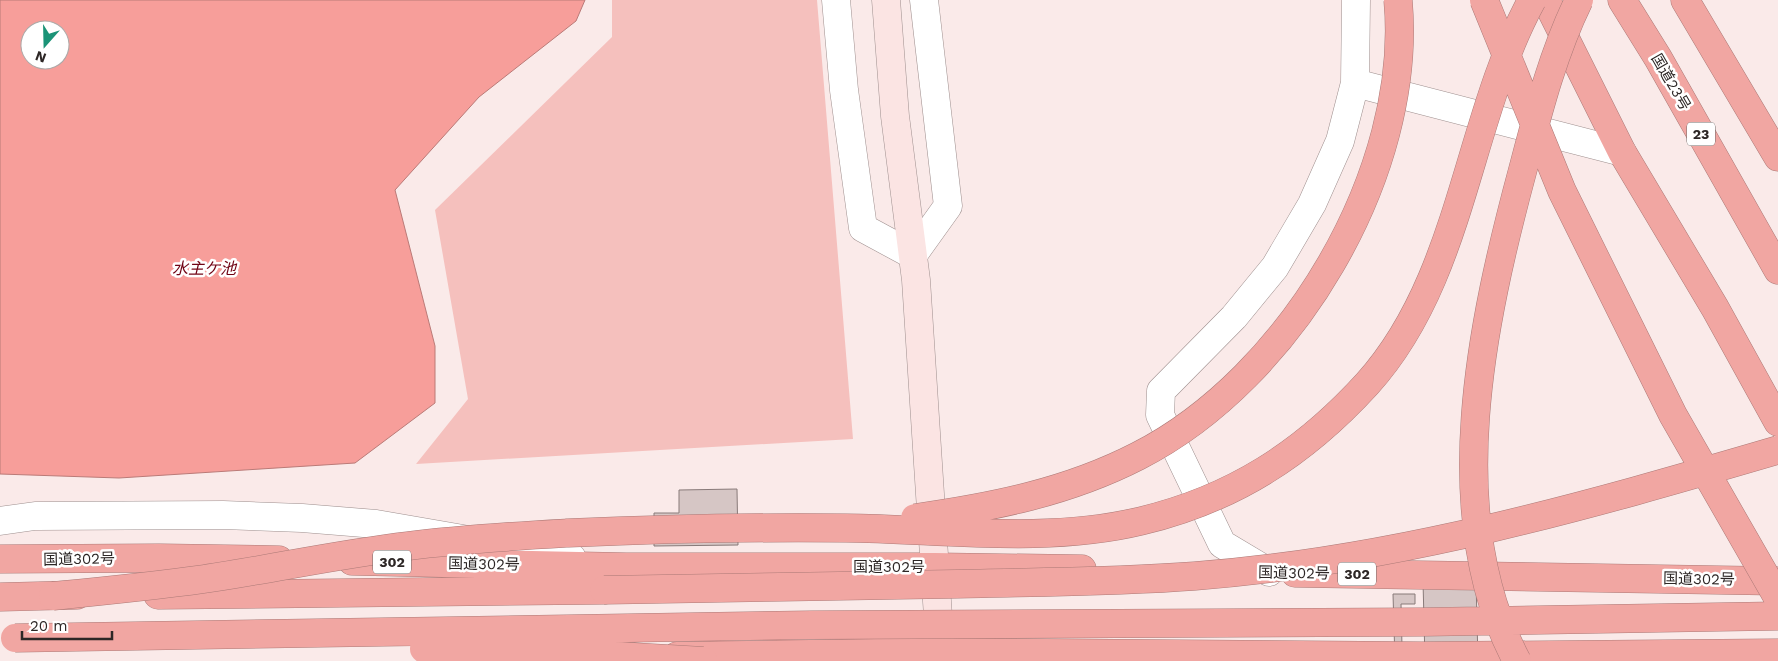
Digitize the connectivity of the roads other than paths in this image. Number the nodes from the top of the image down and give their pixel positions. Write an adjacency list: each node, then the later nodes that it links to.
1 (836, 0): 15 (street)
2 (886, 0): 15 (street)
3 (924, 0): 15 (street)
4 (1356, 0): 12 (street)
5 (1398, 0): 20 (highway, bridge)
6 (1484, 0): 28 (highway, bridge)
7 (1532, 0): 20 (highway, bridge)
8 (1546, 0): 13 (highway)
9 (1579, 0): 36 (highway, bridge)
10 (1622, 0): 16 (highway, 国道23号 / 23)
11 (1685, 0): 14 (highway)
12 (1355, 83): 13 (street); 24 (street)
13 (1622, 152): 17 (highway)
14 (1778, 157)
15 (913, 255): 22 (street)
16 (1778, 270)
17 (1778, 422)
18 (1778, 450): 27 (highway, bridge)
19 (0, 520): 23 (street)
20 (847, 528): 27 (highway, bridge)
21 (0, 560): 23 (highway, 国道302号 / 302)
22 (935, 566): 23 (highway, 国道302号 / 302); 24 (highway, 国道302号 / 302); 32 (street)
23 (626, 567)
24 (1268, 572): 25 (highway, 国道302号 / 302)
25 (1778, 581)
26 (0, 596): 27 (highway)
27 (53, 596)
28 (1778, 598)
29 (1778, 616): 30 (highway, bridge)
30 (8, 638): 35 (highway, bridge)
31 (1778, 653): 32 (highway)
32 (941, 656): 33 (highway)
33 (728, 657): 34 (highway)
34 (552, 661)
35 (703, 661)
36 (1518, 661)

